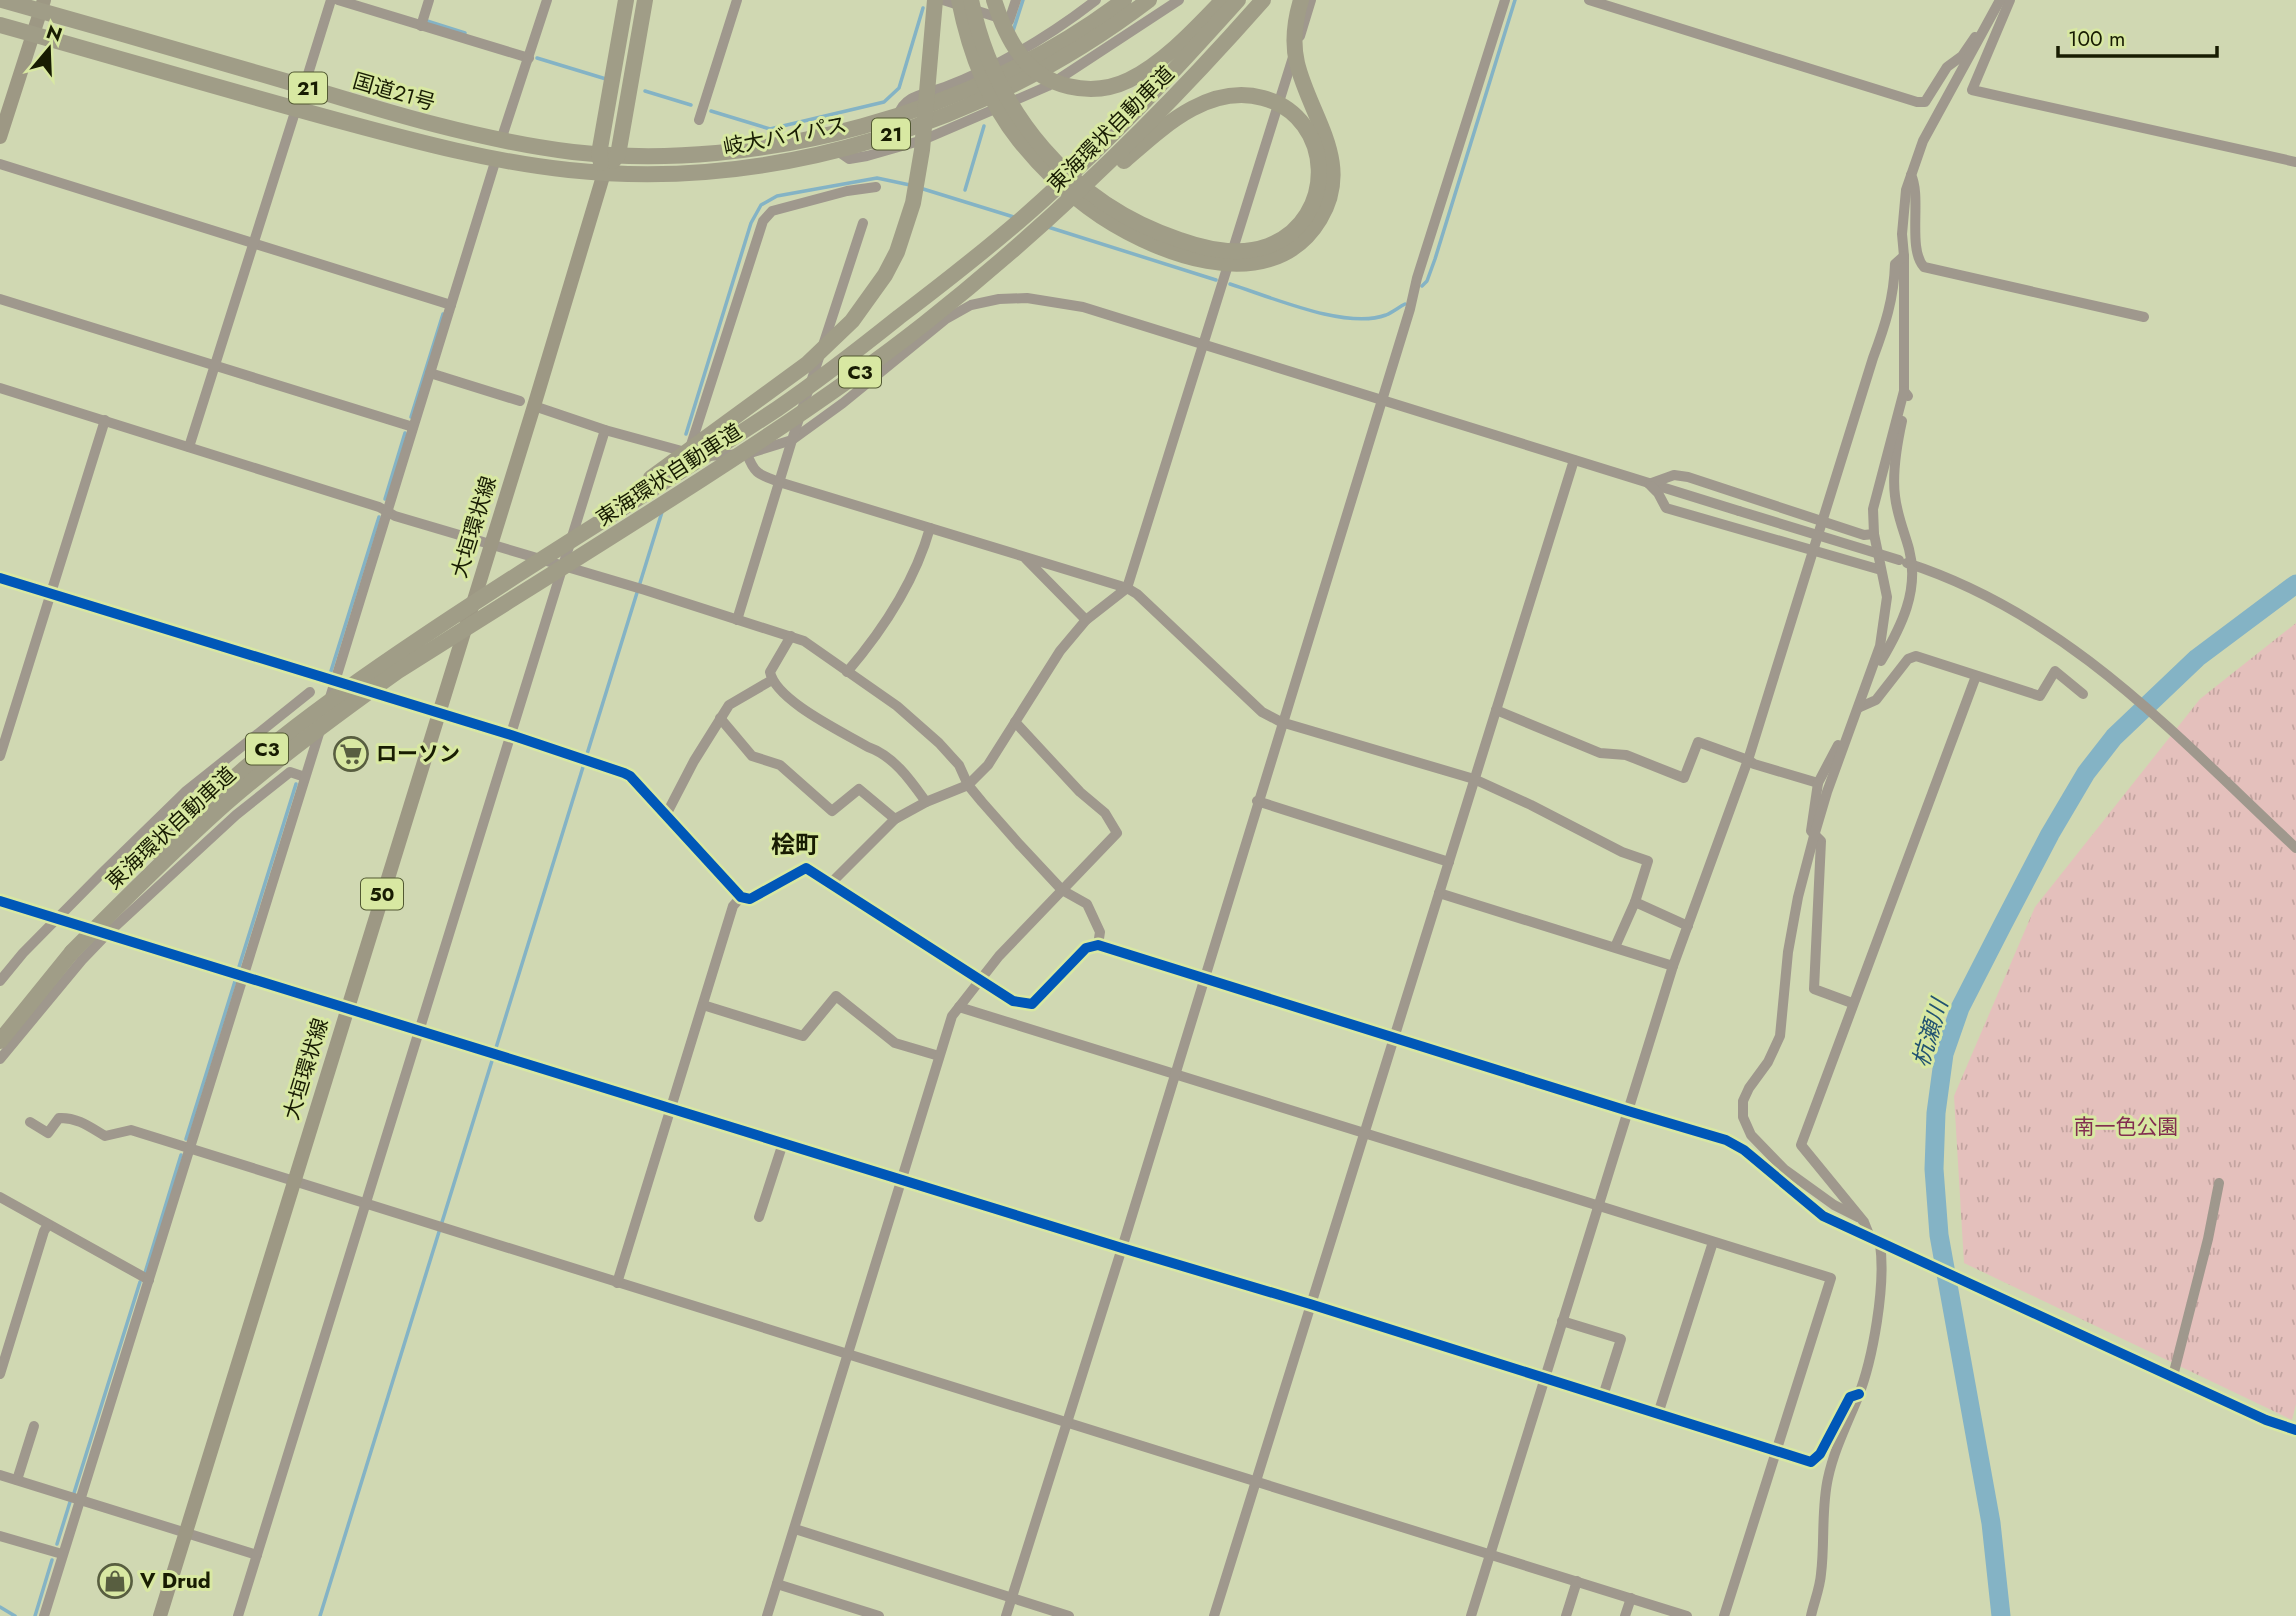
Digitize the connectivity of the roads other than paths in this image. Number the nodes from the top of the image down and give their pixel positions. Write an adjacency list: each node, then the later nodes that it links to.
1 (2, 0): 28 (highway, 国道21号 / 21)
2 (331, 0): 34 (street)
3 (338, 0): 30 (street)
4 (429, 0): 30 (street)
5 (547, 0): 33 (street)
6 (626, 0): 41 (highway)
7 (645, 0): 42 (highway)
8 (737, 0): 37 (street)
9 (935, 0): 85 (highway, bridge)
10 (943, 0): 14 (street)
11 (958, 0): 22 (highway, bridge)
12 (971, 0): 55 (highway, bridge)
13 (994, 0): 19 (highway, bridge)
14 (1016, 0)
15 (1096, 0): 36 (street)
16 (1124, 0): 36 (highway, 岐大バイパス / 21)
17 (1149, 0): 40 (highway, 岐大バイパス / 21)
18 (1180, 0): 40 (street)
19 (1223, 0)
20 (1238, 0): 85 (highway, 東海環状自動車道 / C3, bridge)
21 (1263, 0): 55 (highway, 東海環状自動車道 / C3, bridge)
22 (1301, 0)
23 (1311, 0): 56 (street)
24 (1505, 0): 61 (street)
25 (1589, 0): 31 (street)
26 (2000, 0): 31 (street)
27 (2010, 0): 44 (street)
28 (42, 5): 32 (main road); 34 (highway, 国道21号 / 21)
29 (0, 25): 32 (highway, 国道21号 / 21)
30 (421, 26): 33 (street)
31 (1984, 32): 47 (street)
32 (33, 34): 35 (highway, 国道21号 / 21); 38 (main road)
33 (529, 58): 39 (street)
34 (304, 87): 39 (highway, 国道21号 / 21)
35 (296, 109): 43 (highway, 国道21号 / 21); 50 (street)
36 (898, 116): 42 (highway, 岐大バイパス / 21)
37 (699, 120)
38 (0, 137)
39 (501, 140): 41 (highway, 国道21号 / 21)
40 (836, 150): 46 (highway, 岐大バイパス / 21)
41 (599, 154): 42 (highway, 国道21号 / 21); 46 (highway)
42 (618, 155): 46 (highway)
43 (496, 159): 46 (highway, 国道21号 / 21); 53 (street)
44 (2296, 162)
45 (0, 164): 50 (street)
46 (604, 173): 63 (main road, 大垣環状線 / 50)
47 (1911, 175): 51 (street); 54 (street)
48 (876, 187): 69 (street)
49 (863, 223): 67 (street)
50 (253, 242): 53 (street); 57 (street)
51 (1904, 256): 60 (street); 75 (street)
52 (0, 299): 57 (street)
53 (451, 305): 58 (street)
54 (2144, 317)
55 (922, 326): 132 (highway, 東海環状自動車道 / C3, bridge)
56 (1203, 344): 61 (street); 67 (street); 86 (street)
57 (216, 365): 65 (street); 68 (street)
58 (430, 373): 62 (street); 65 (street)
59 (0, 388): 64 (street)
60 (1904, 391): 77 (street); 82 (street)
61 (1380, 400): 71 (street); 103 (street)
62 (520, 401)
63 (534, 406): 66 (street); 78 (main road, 大垣環状線 / 50)
64 (105, 420): 68 (street); 87 (street)
65 (413, 427): 74 (street)
66 (605, 430): 69 (street); 81 (street)
67 (792, 440): 70 (street); 72 (street)
68 (189, 447): 74 (street)
69 (688, 453): 70 (street)
70 (747, 454): 72 (street)
71 (1574, 460): 73 (street); 99 (street)
72 (779, 482): 76 (street); 88 (street)
73 (1648, 484): 75 (street); 79 (street); 82 (street, bridge)
74 (387, 512): 78 (street); 95 (street)
75 (1822, 521): 77 (street); 79 (street)
76 (930, 528): 80 (street); 92 (street)
77 (1874, 534): 83 (street)
78 (490, 544): 81 (street); 100 (main road, 大垣環状線 / 50)
79 (1813, 550): 83 (street); 108 (street)
80 (1024, 557): 86 (street); 89 (street)
81 (564, 566): 88 (street); 105 (street)
82 (1917, 566): 91 (street); 119 (street)
83 (1881, 570): 91 (street)
84 (0, 578): 87 (street)
85 (497, 586): 132 (highway, 東海環状自動車道 / C3, bridge)
86 (1127, 589): 89 (street); 103 (street)
87 (50, 593): 95 (street); 107 (street)
88 (737, 620): 90 (street)
89 (1086, 620): 102 (street)
90 (792, 636): 92 (street); 94 (street)
91 (1874, 668): 98 (street)
92 (847, 672): 112 (street)
93 (1976, 676): 97 (street); 98 (street); 138 (street)
94 (772, 680): 101 (street); 115 (street)
95 (334, 682): 100 (street); 109 (street)
96 (310, 692): 106 (street)
97 (2083, 694)
98 (1858, 708): 104 (street)
99 (1496, 710): 108 (street); 110 (street)
100 (438, 713): 105 (street); 140 (main road, 大垣環状線 / 50)
101 (720, 718): 116 (street); 117 (street)
102 (1015, 722): 112 (street); 122 (street)
103 (1282, 722): 110 (street); 114 (street)
104 (1849, 732): 111 (street); 118 (street)
105 (511, 735): 116 (street); 142 (street)
106 (232, 753): 113 (street); 127 (street)
107 (0, 756)
108 (1748, 760): 111 (street); 128 (street)
109 (305, 777): 113 (street); 134 (street)
110 (1474, 779): 120 (street); 126 (street)
111 (1818, 783): 118 (street)
112 (968, 785): 115 (street); 122 (street)
113 (265, 790): 129 (street)
114 (1257, 801): 120 (street); 135 (street)
115 (926, 802): 117 (street)
116 (666, 815): 124 (street)
117 (895, 819): 121 (street)
118 (1814, 836): 138 (street); 161 (street)
119 (2296, 848)
120 (1449, 862): 123 (street)
121 (830, 884): 124 (street); 136 (street)
122 (1062, 890): 130 (street); 136 (street)
123 (1439, 893): 131 (street); 143 (street)
124 (741, 897): 139 (street)
125 (0, 901): 127 (street)
126 (1635, 902): 128 (street); 131 (street)
127 (57, 918): 129 (street); 137 (street)
128 (1688, 926): 133 (street)
129 (108, 933): 134 (street); 146 (street)
130 (1098, 945): 135 (street); 136 (street)
131 (1615, 947): 133 (street)
132 (72, 953): 144 (highway, 東海環状自動車道 / C3)
133 (1673, 966): 149 (street)
134 (242, 975): 140 (street); 153 (street)
135 (1203, 978): 143 (street); 147 (street)
136 (980, 980): 141 (street)
137 (0, 981)
138 (1852, 1003): 161 (street)
139 (703, 1005): 145 (street); 148 (street)
140 (347, 1007): 142 (street); 155 (main road, 大垣環状線 / 50)
141 (959, 1007): 145 (street); 147 (street)
142 (420, 1030): 148 (street); 158 (street)
143 (1395, 1038): 149 (street); 151 (street)
144 (0, 1041)
145 (939, 1056): 154 (street)
146 (0, 1059)
147 (1174, 1074): 151 (street); 166 (street)
148 (670, 1108): 152 (street); 168 (street)
149 (1628, 1111): 159 (street); 163 (street)
150 (30, 1122): 153 (street)
151 (1364, 1135): 159 (street); 169 (street)
152 (783, 1143): 154 (street); 160 (street)
153 (189, 1149): 155 (street); 167 (street)
154 (901, 1180): 166 (street); 171 (street)
155 (293, 1181): 158 (street); 187 (main road, 大垣環状線 / 50)
156 (2219, 1183): 173 (street)
157 (0, 1197): 162 (street)
158 (364, 1204): 168 (street); 191 (street)
159 (1598, 1207): 164 (street); 170 (street)
160 (759, 1217)
161 (1858, 1217): 163 (street)
162 (48, 1225): 167 (street); 172 (street)
163 (1870, 1237): 165 (street)
164 (1713, 1242): 177 (street); 181 (street)
165 (1880, 1244): 173 (street); 175 (street)
166 (1122, 1248): 169 (street); 178 (street)
167 (149, 1280): 185 (street)
168 (617, 1283): 171 (street)
169 (1310, 1304): 174 (street); 184 (street)
170 (1562, 1321): 174 (street); 176 (street)
171 (847, 1356): 178 (street); 186 (street)
172 (0, 1374)
173 (2173, 1376): 180 (street)
174 (1545, 1378): 176 (street); 189 (street)
175 (1859, 1394): 181 (street); 209 (street)
176 (1603, 1396): 177 (street)
177 (1658, 1414): 181 (street)
178 (1066, 1421): 184 (street); 194 (street)
179 (34, 1426): 183 (street)
180 (2296, 1430)
181 (1776, 1451): 208 (street)
182 (0, 1475): 183 (street)
183 (17, 1480): 185 (street)
184 (1256, 1480): 189 (street); 203 (street)
185 (80, 1500): 187 (street); 190 (street)
186 (795, 1529): 193 (street); 194 (street)
187 (184, 1532): 191 (street); 197 (main road, 大垣環状線 / 50)
188 (0, 1535): 190 (street)
189 (1490, 1553): 192 (street); 204 (street)
190 (62, 1554): 196 (street)
191 (257, 1555): 198 (street)
192 (1577, 1581): 195 (street); 205 (street)
193 (777, 1584): 199 (street); 200 (street)
194 (1012, 1598): 201 (street); 202 (street)
195 (1630, 1598): 206 (street); 207 (street)
196 (44, 1616)
197 (160, 1616)
198 (238, 1616)
199 (767, 1616)
200 (878, 1616)
201 (1006, 1616)
202 (1069, 1616)
203 (1214, 1616)
204 (1471, 1616)
205 (1566, 1616)
206 (1625, 1616)
207 (1686, 1616)
208 (1724, 1616)
209 (1811, 1616)

